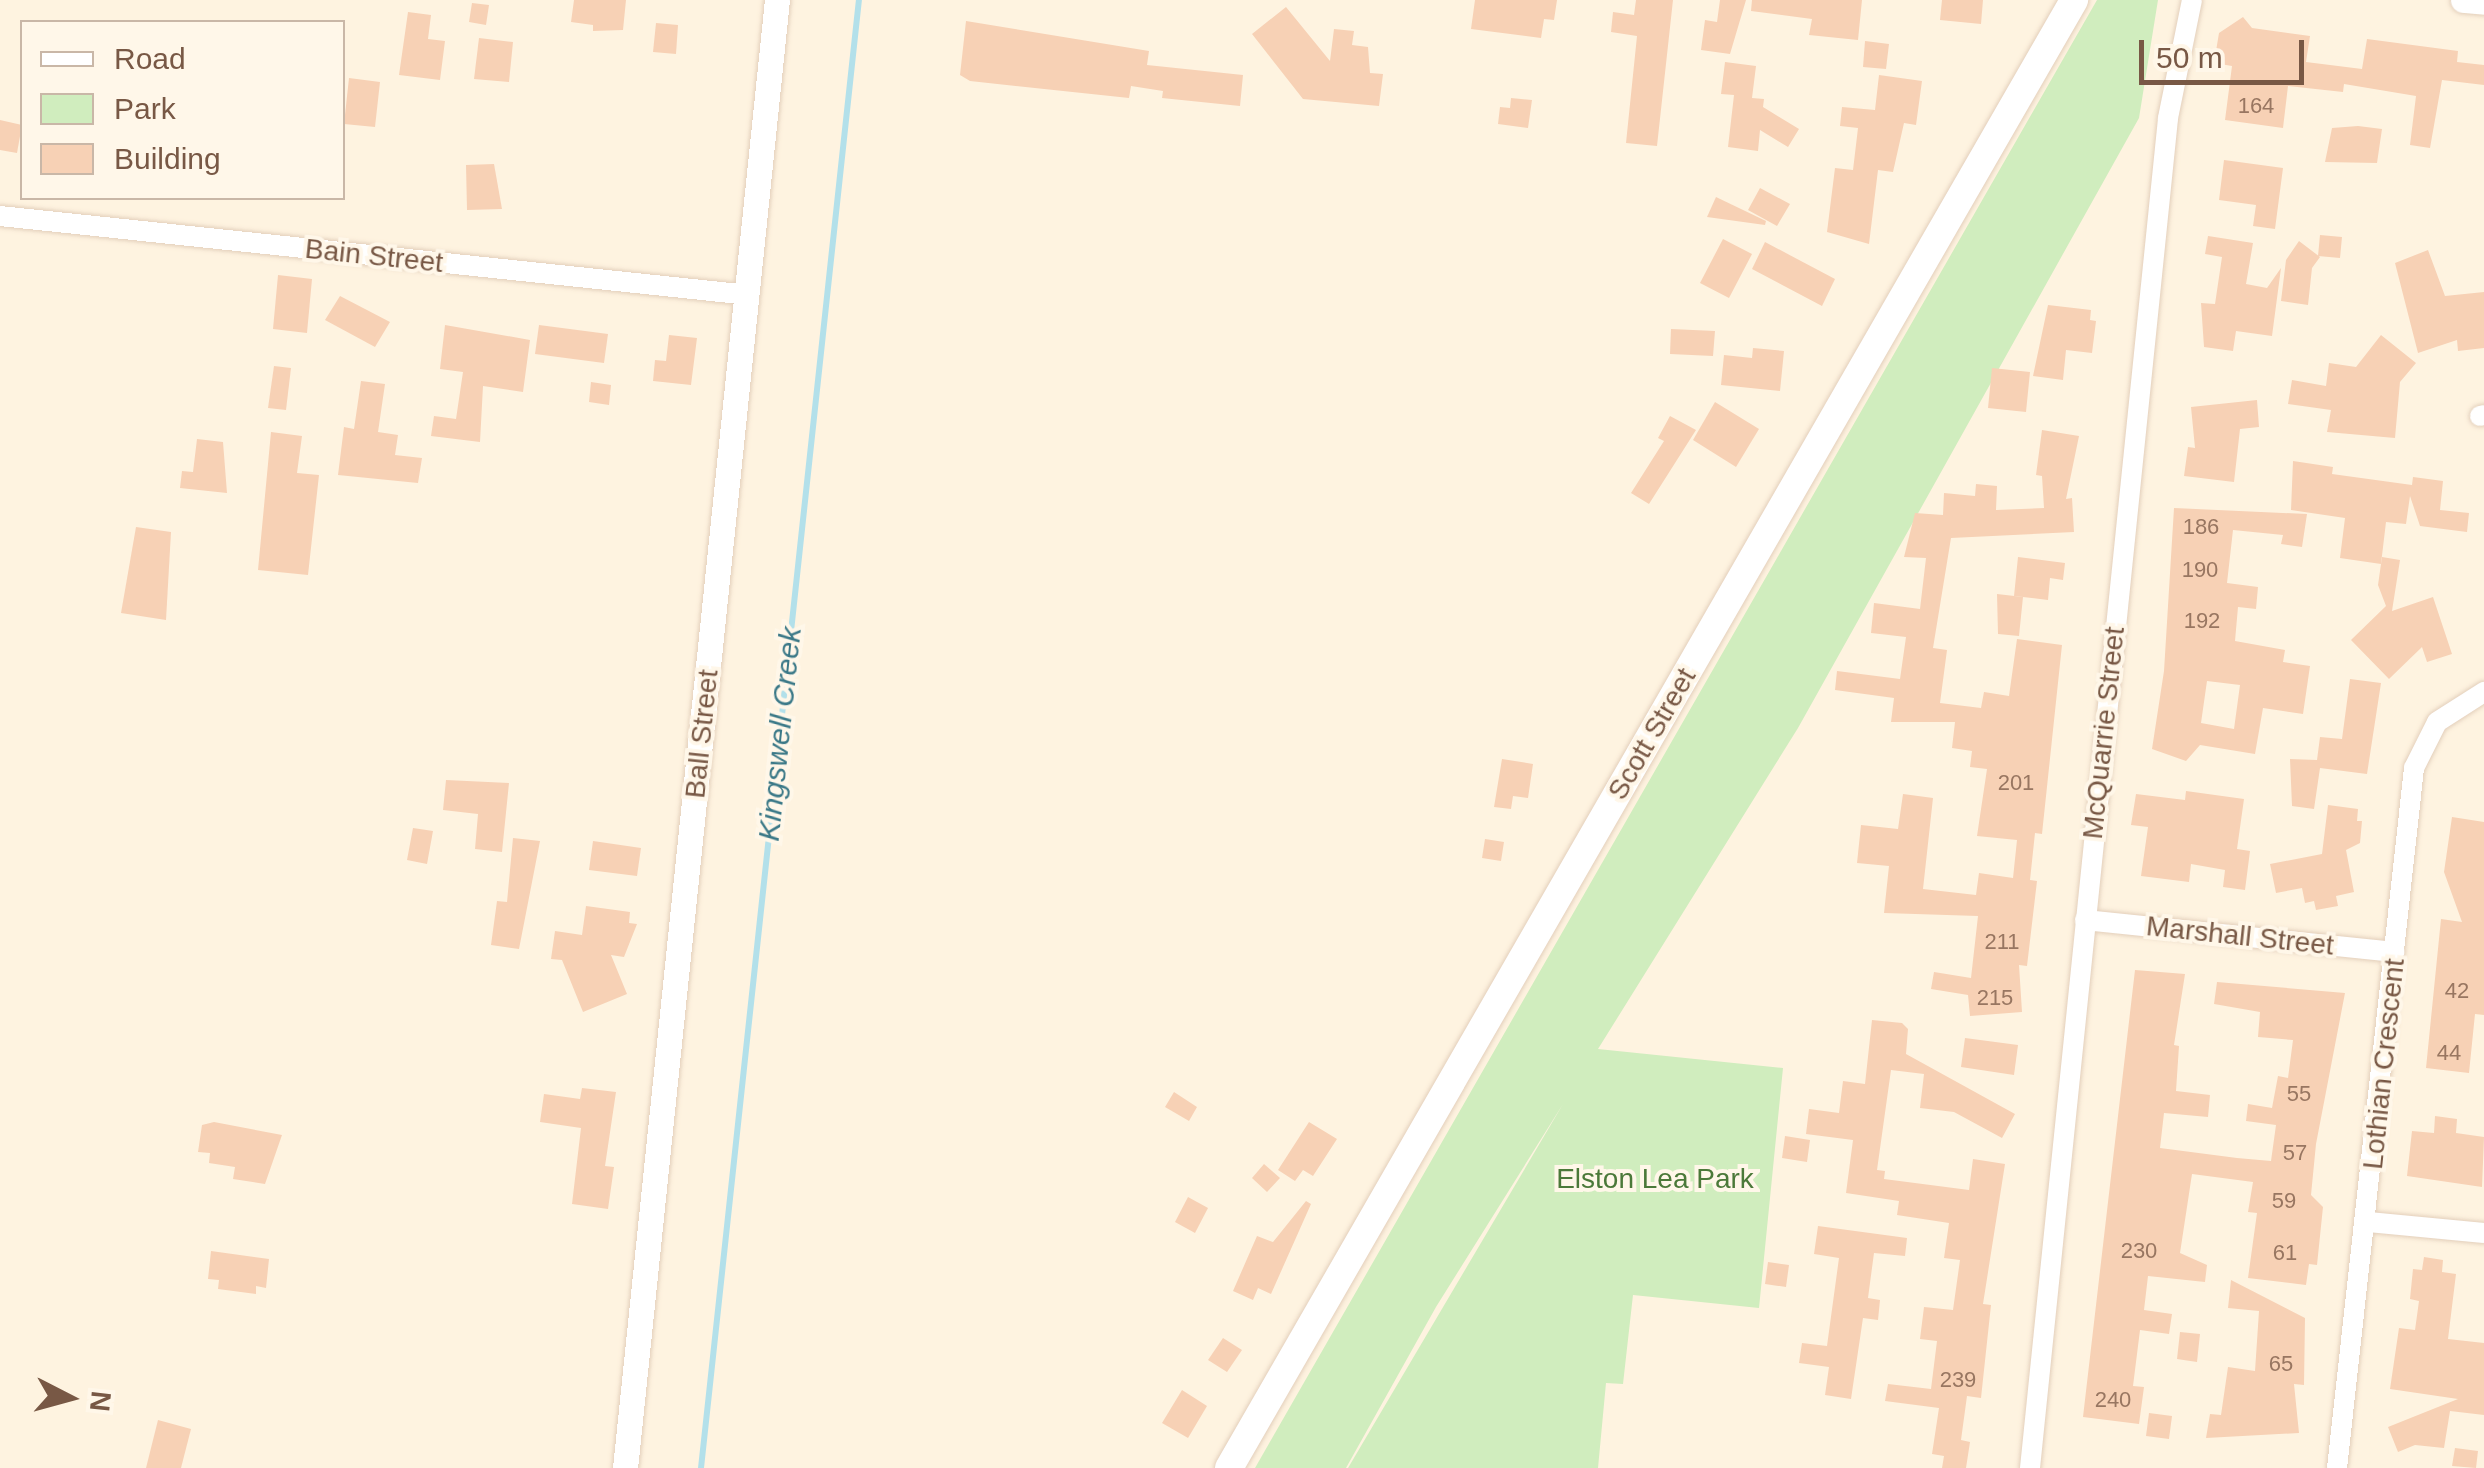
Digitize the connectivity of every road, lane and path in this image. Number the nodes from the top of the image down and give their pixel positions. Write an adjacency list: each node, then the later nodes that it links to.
1 (777, 0): 7 (street, Ball Street)
2 (2074, 0): 14 (main road, Scott Street)
3 (2192, 0): 9 (street, McQuarrie Street)
4 (2463, 0): 5 (street)
5 (2484, 2)
6 (0, 216): 7 (street, Bain Street)
7 (749, 295): 13 (street, Ball Street)
8 (2484, 692): 10 (street, Lothian Crescent)
9 (2085, 920): 10 (street, Marshall Street); 15 (street, McQuarrie Street)
10 (2394, 952): 11 (street, Lothian Crescent)
11 (2368, 1222): 12 (street); 16 (street, Lothian Crescent)
12 (2484, 1233)
13 (625, 1468)
14 (1229, 1468)
15 (2030, 1468)
16 (2337, 1468)

